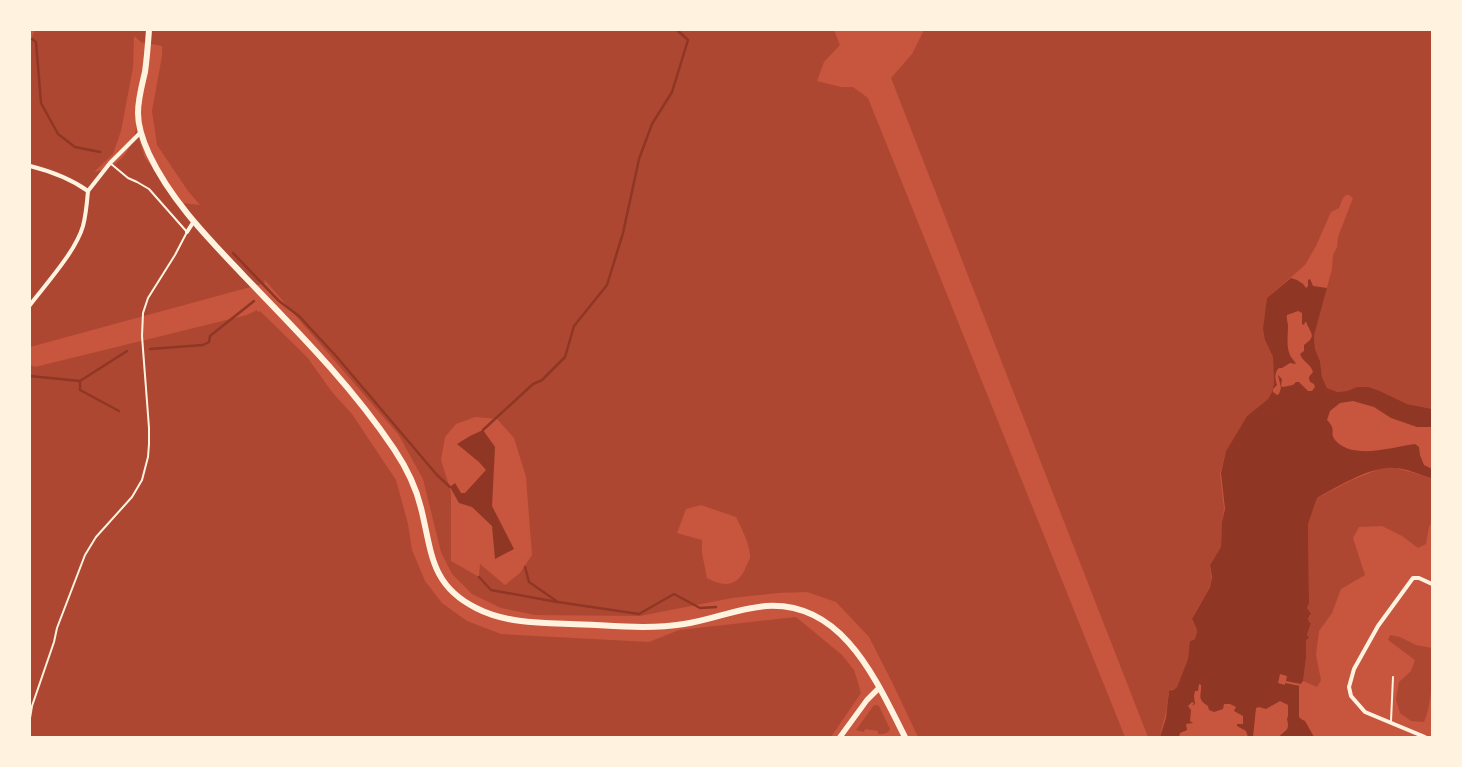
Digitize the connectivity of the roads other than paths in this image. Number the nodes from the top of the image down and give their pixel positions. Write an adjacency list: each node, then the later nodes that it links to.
1 (149, 30): 2 (main road)
2 (141, 132): 3 (street); 6 (main road)
3 (110, 163): 5 (street); 7 (lane)
4 (30, 166): 5 (street)
5 (88, 191): 8 (street)
6 (194, 221): 7 (street); 11 (main road)
7 (187, 232): 12 (lane)
8 (30, 305)
9 (1432, 584): 13 (street)
10 (1393, 677): 13 (lane)
11 (879, 688): 14 (main road); 15 (main road)
12 (30, 718)
13 (1391, 724): 16 (street)
14 (840, 737)
15 (905, 737)
16 (1425, 737)

